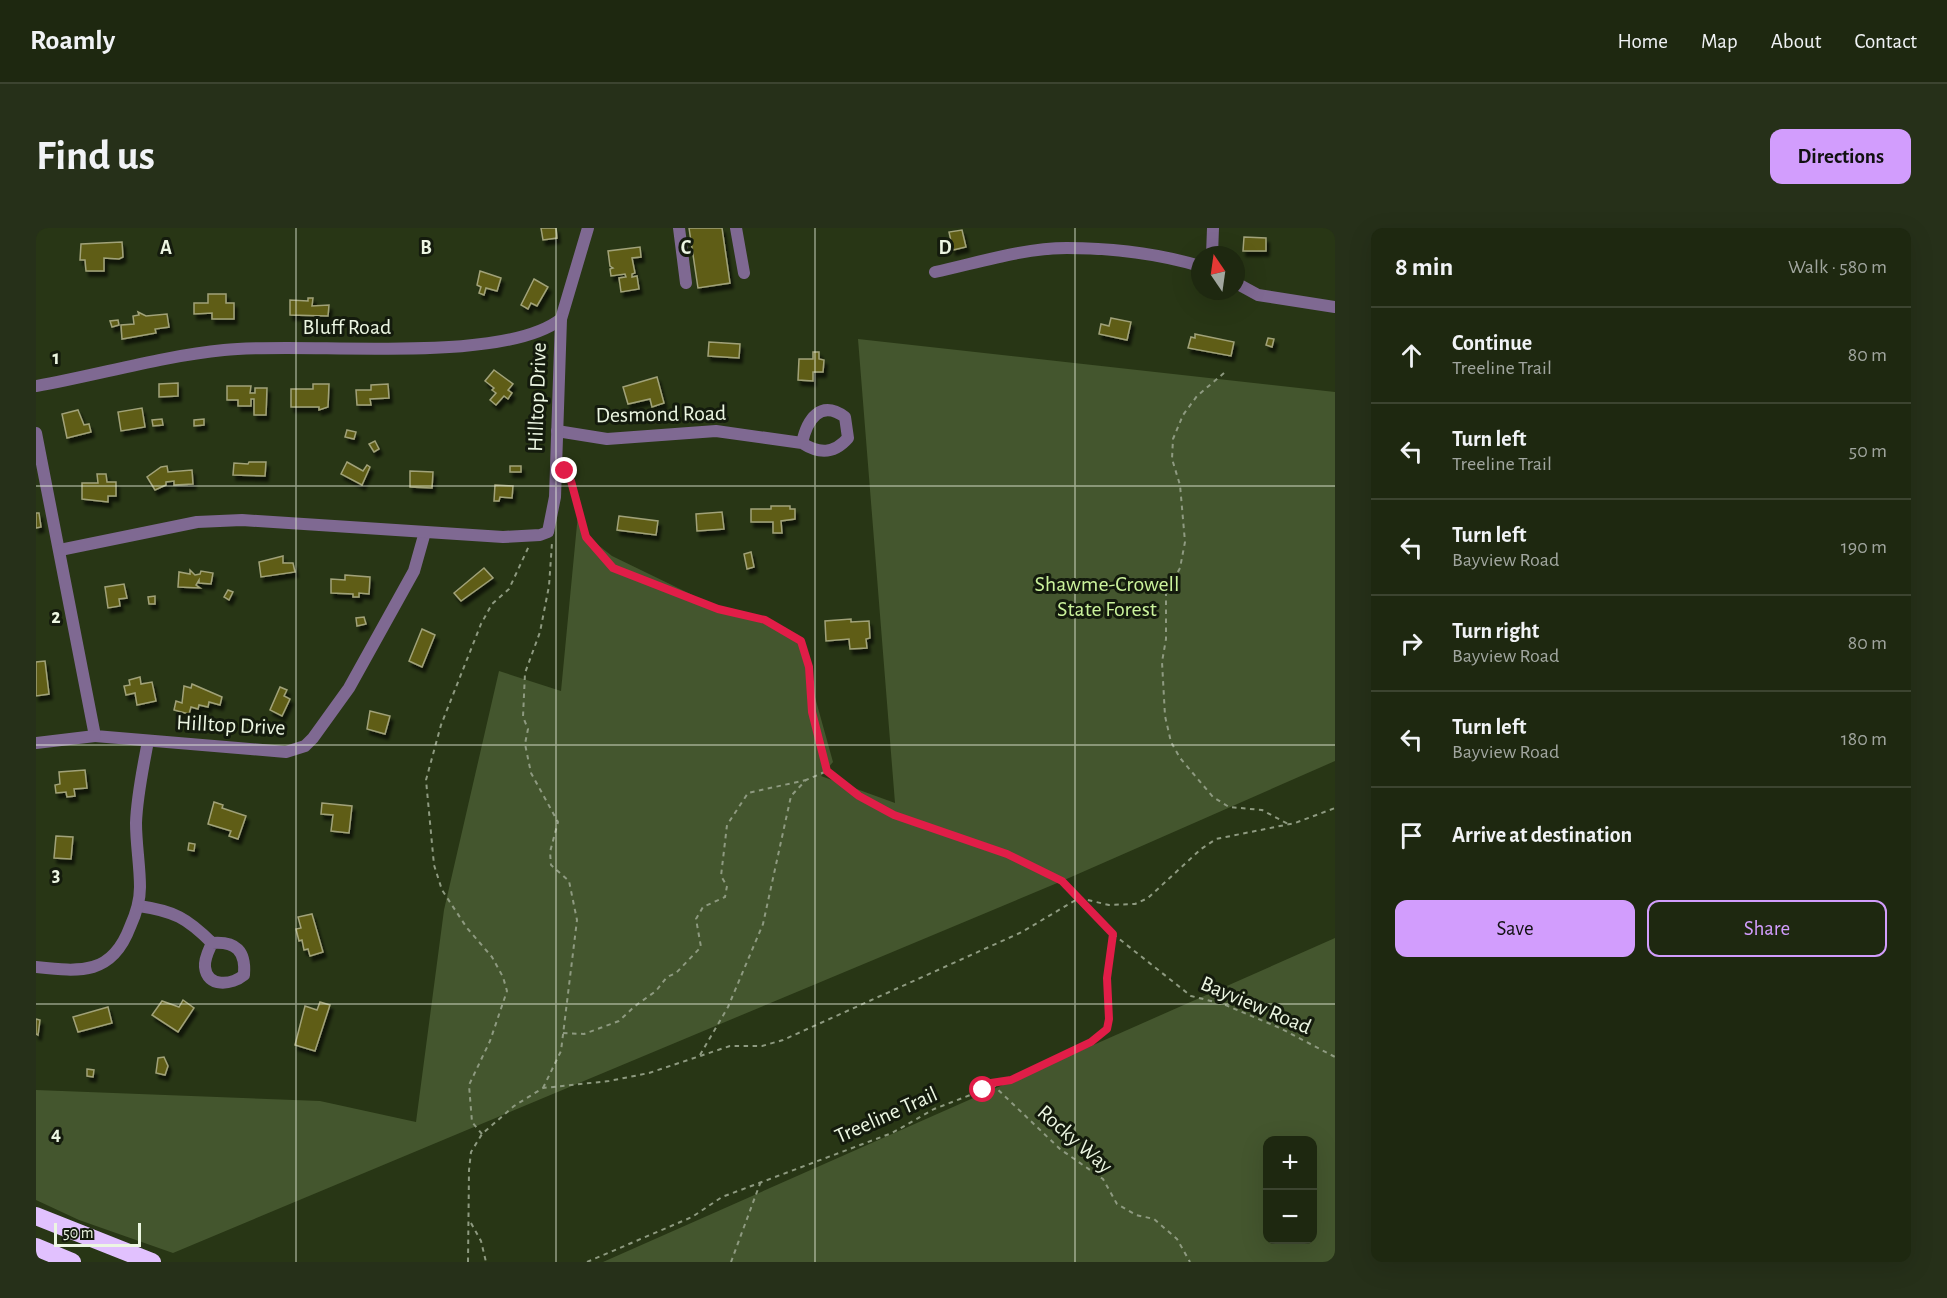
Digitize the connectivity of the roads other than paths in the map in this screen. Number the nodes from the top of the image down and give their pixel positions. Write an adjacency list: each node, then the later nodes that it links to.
1 (588, 228): 12 (street)
2 (679, 228): 9 (street)
3 (736, 228): 7 (street)
4 (1213, 228): 5 (street)
5 (1212, 246)
6 (1191, 264): 8 (street)
7 (744, 273)
8 (935, 273)
9 (686, 283)
10 (1245, 288): 11 (street)
11 (1335, 307)
12 (561, 319): 13 (street, Bluff Road); 14 (street, Hilltop Drive)
13 (36, 387)
14 (557, 431): 16 (street, Desmond Road); 17 (street, Hilltop Drive)
15 (36, 433): 18 (street)
16 (802, 443)
17 (425, 532): 18 (street); 20 (street, Hilltop Drive)
18 (60, 550): 19 (street)
19 (95, 736): 20 (street, Hilltop Drive); 21 (street, Hilltop Drive)
20 (148, 741): 22 (street)
21 (36, 744)
22 (139, 906): 23 (street); 24 (street)
23 (212, 944)
24 (36, 967)
25 (36, 1216): 28 (highway)
26 (36, 1247): 27 (highway)
27 (72, 1262)
28 (152, 1262)

